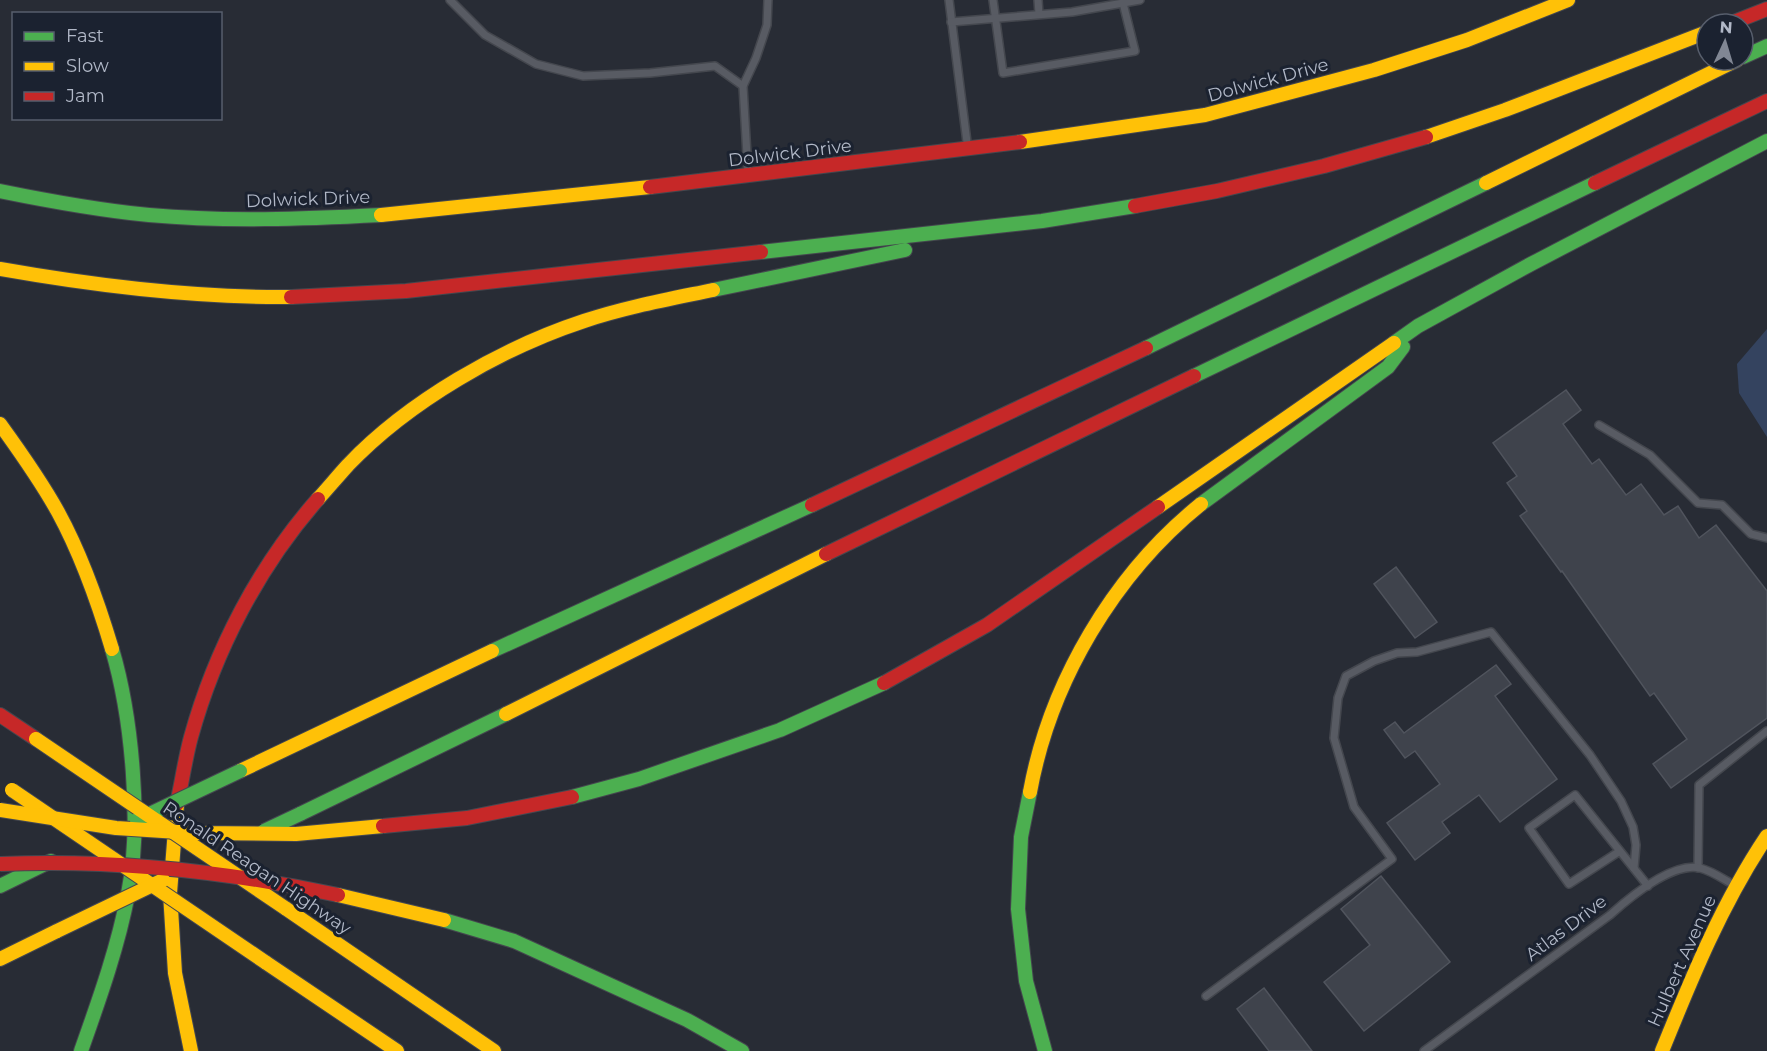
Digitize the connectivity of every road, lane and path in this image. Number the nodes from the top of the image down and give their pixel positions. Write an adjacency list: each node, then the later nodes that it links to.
1 (450, 0): 14 (lane)
2 (768, 0): 14 (lane)
3 (949, 0): 11 (lane)
4 (993, 0): 10 (lane)
5 (1038, 0): 9 (lane)
6 (1140, 0): 8 (lane)
7 (1568, 0): 17 (main road, Dolwick Drive)
8 (1123, 3): 9 (lane); 10 (lane)
9 (1040, 14): 10 (lane)
10 (995, 18): 11 (lane)
11 (951, 22): 17 (lane)
12 (1695, 37): 20 (main road)
13 (1713, 72): 35 (main road, bridge)
14 (743, 86): 18 (lane)
15 (1767, 101): 38 (main road, bridge)
16 (1767, 141): 22 (main road)
17 (968, 150): 18 (main road, Dolwick Drive)
18 (748, 176): 19 (main road, Dolwick Drive)
19 (0, 191)
20 (1042, 221): 21 (main road); 41 (main road)
21 (0, 268)
22 (1418, 326): 29 (main road, bridge); 45 (main road)
23 (0, 424): 40 (main road)
24 (1599, 425): 25 (lane)
25 (1767, 538)
26 (0, 715): 43 (main road, Ronald Reagan Highway, bridge)
27 (1767, 731): 34 (lane)
28 (0, 782): 42 (main road, bridge)
29 (0, 810)
30 (1767, 836): 37 (main road, Hulbert Avenue)
31 (1620, 851): 31 (lane); 33 (lane)
32 (0, 864): 44 (main road, bridge)
33 (1634, 868): 36 (lane); 39 (lane)
34 (1698, 868): 36 (lane, Atlas Drive); 37 (lane)
35 (0, 886)
36 (1648, 886): 46 (lane, Atlas Drive)
37 (1736, 886): 47 (main road, Hulbert Avenue)
38 (0, 959)
39 (1206, 996)
40 (81, 1051)
41 (191, 1051)
42 (397, 1051)
43 (494, 1051)
44 (742, 1051)
45 (1045, 1051)
46 (1424, 1051)
47 (1662, 1051)

